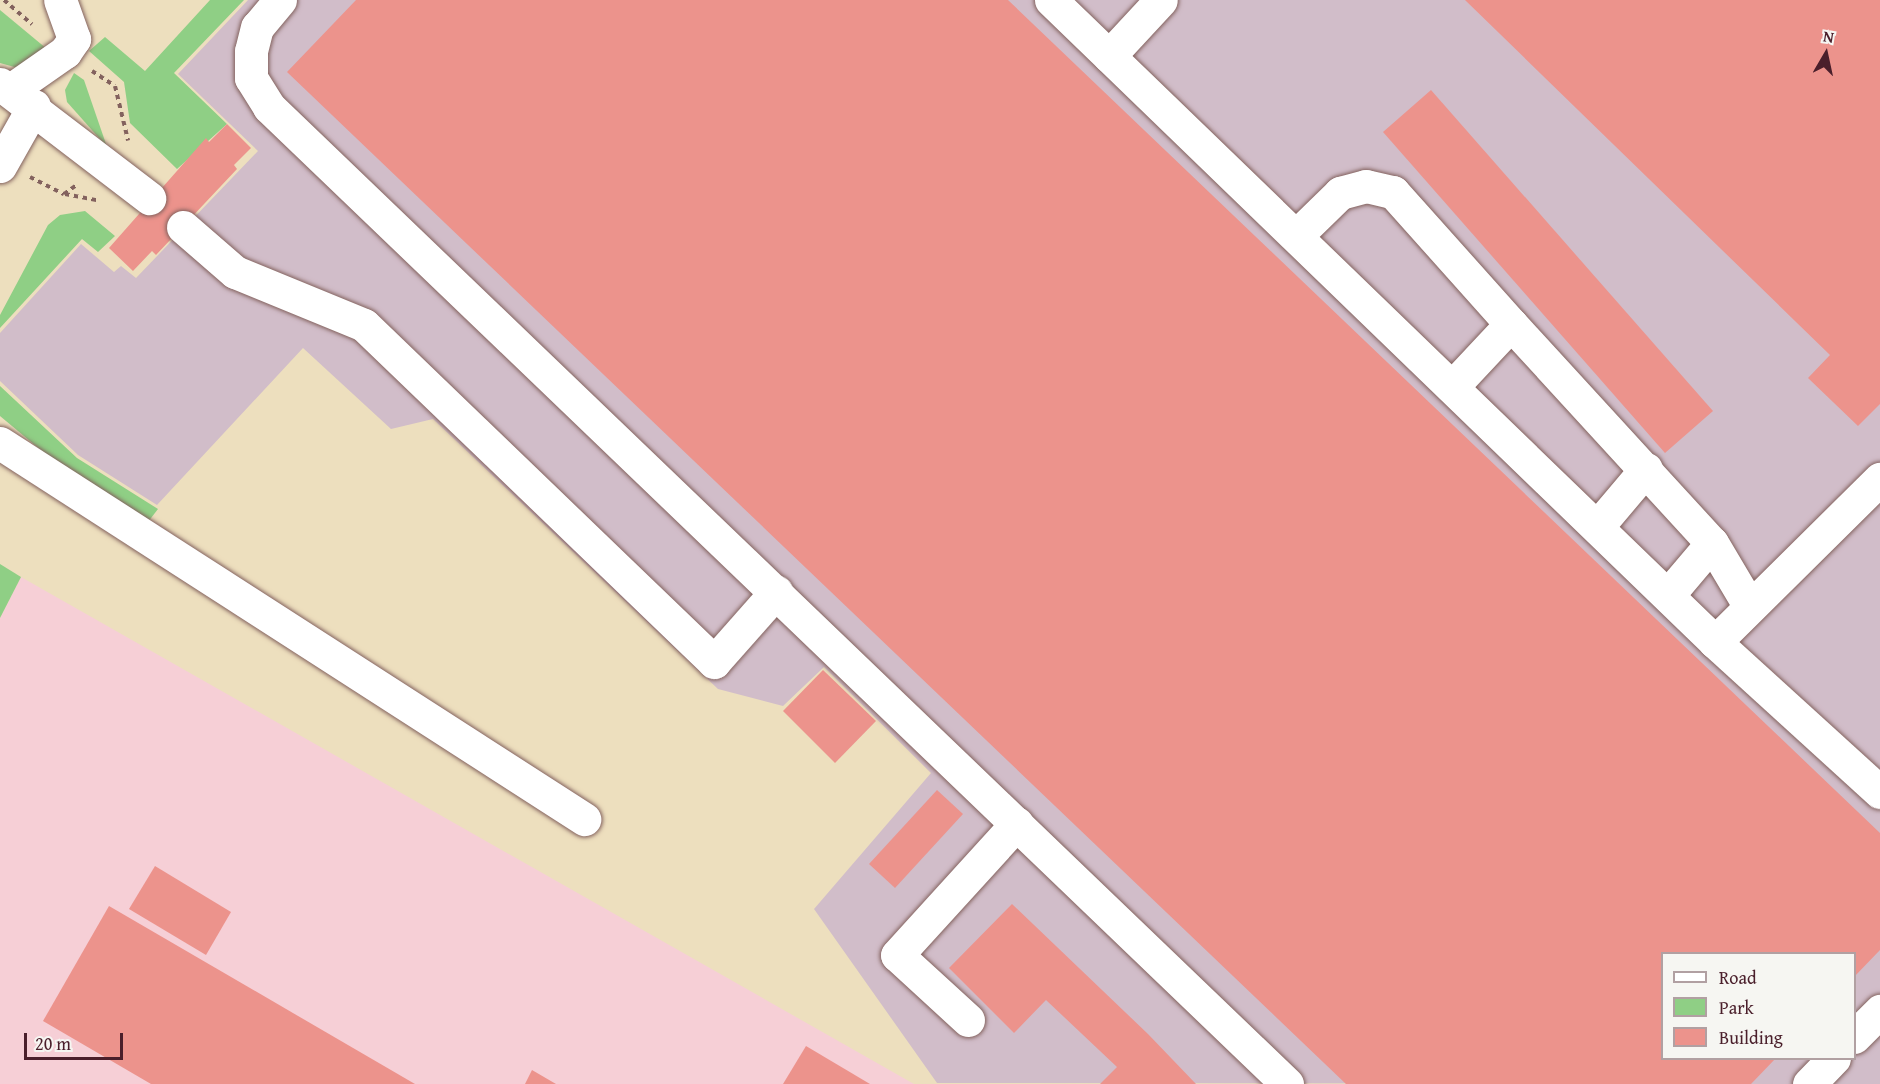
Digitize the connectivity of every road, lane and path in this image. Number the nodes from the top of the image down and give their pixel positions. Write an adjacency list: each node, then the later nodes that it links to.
1 (60, 0): 6 (lane)
2 (280, 0): 18 (lane)
3 (1051, 0): 5 (lane)
4 (1161, 0): 5 (lane)
5 (1109, 56): 10 (lane)
6 (15, 93): 7 (lane); 8 (lane)
7 (0, 166)
8 (149, 198)
9 (183, 227): 18 (lane)
10 (1296, 236): 11 (lane); 12 (lane)
11 (1511, 324): 12 (lane); 14 (lane)
12 (1452, 387): 16 (lane)
13 (0, 443): 23 (lane)
14 (1646, 469): 16 (lane); 17 (lane)
15 (1875, 494): 20 (lane)
16 (1597, 527): 19 (lane)
17 (1712, 543): 19 (lane); 20 (lane)
18 (776, 592): 24 (lane)
19 (1668, 595): 21 (lane)
20 (1750, 607): 21 (lane)
21 (1715, 642): 22 (lane)
22 (1880, 792)
23 (585, 819)
24 (1017, 823): 26 (lane); 29 (lane)
25 (1880, 1011): 27 (lane)
26 (968, 1020)
27 (1856, 1035)
28 (1833, 1060): 30 (lane)
29 (1287, 1084)
30 (1809, 1084)

